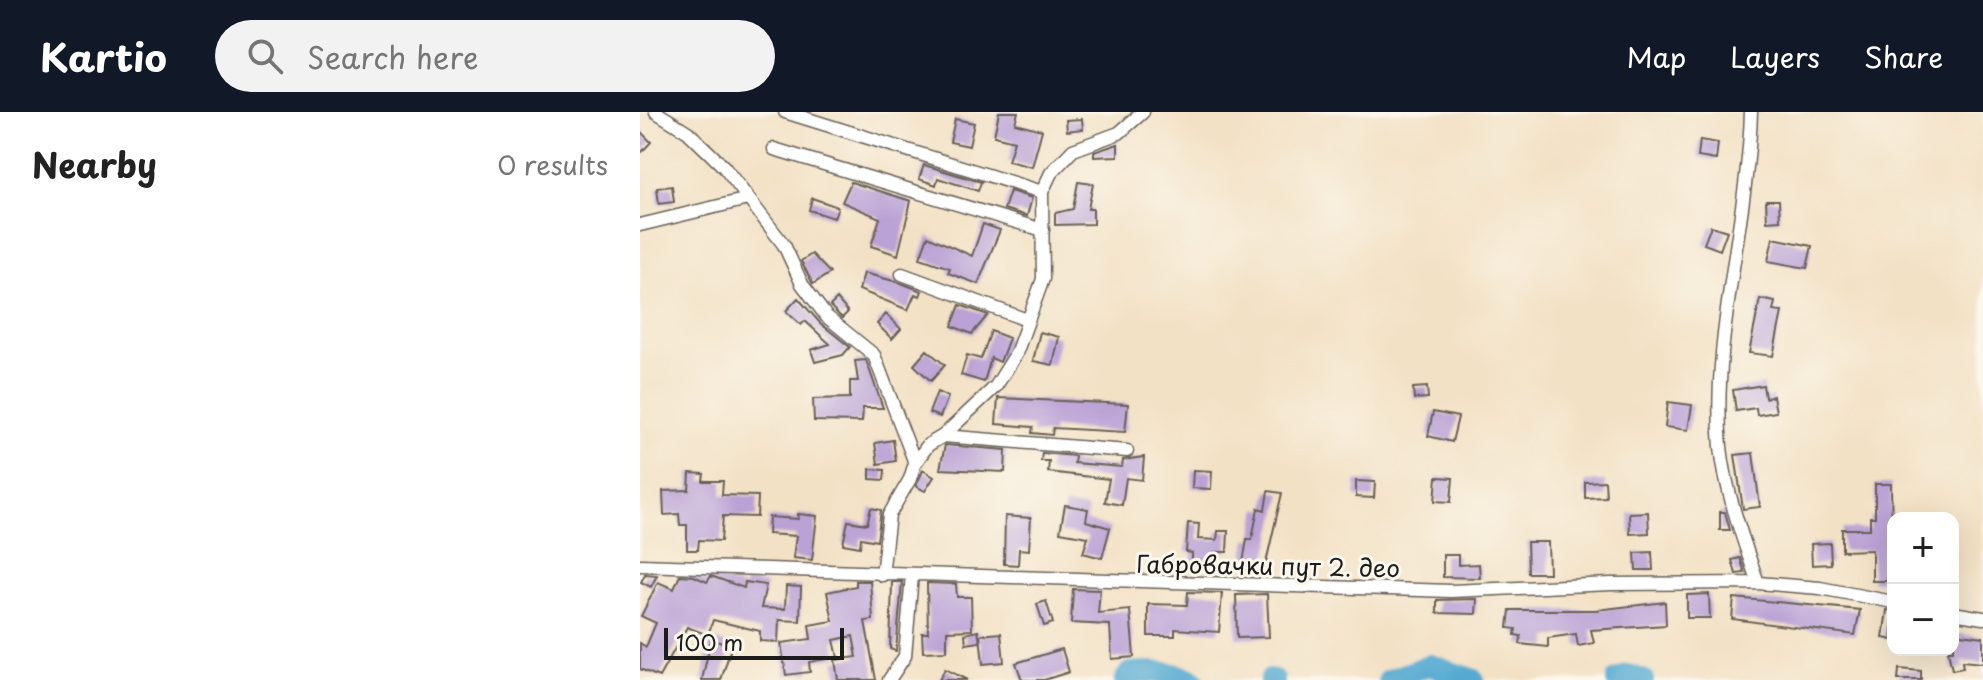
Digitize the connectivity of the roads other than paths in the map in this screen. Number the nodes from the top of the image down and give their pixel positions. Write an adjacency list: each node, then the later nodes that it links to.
1 (656, 112): 7 (street)
2 (785, 112): 6 (street)
3 (1143, 112): 6 (street)
4 (1751, 112): 18 (street)
5 (774, 149): 9 (street)
6 (1042, 192): 9 (street)
7 (748, 199): 8 (street); 14 (street)
8 (640, 225)
9 (1043, 230): 11 (street)
10 (902, 274): 11 (street)
11 (1027, 320): 12 (street)
12 (943, 436): 13 (street); 14 (street)
13 (1127, 451)
14 (915, 463): 16 (street)
15 (640, 565): 16 (street, Габровачки пут 2. део)
16 (882, 575): 17 (street, Габровачки пут 2. део)
17 (912, 575): 18 (street, Габровачки пут 2. део); 22 (street)
18 (1758, 583): 19 (street, Габровачки пут 2. део)
19 (1887, 601)
20 (1959, 614): 21 (street)
21 (1983, 618)
22 (889, 680)

